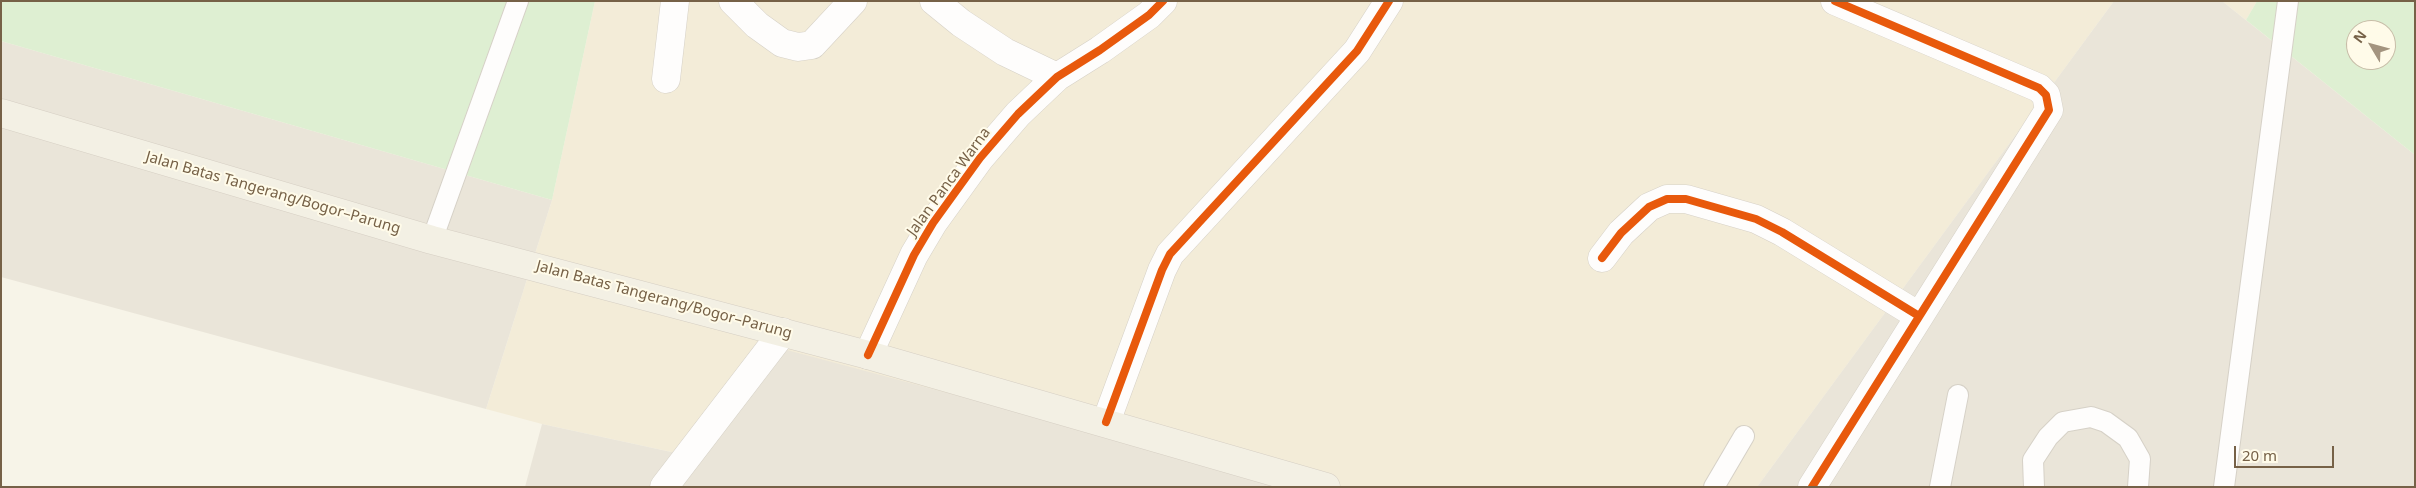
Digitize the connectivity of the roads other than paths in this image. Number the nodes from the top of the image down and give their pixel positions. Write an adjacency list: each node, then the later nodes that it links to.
1 (518, 1): 13 (lane)
2 (675, 1): 11 (street)
3 (733, 1): 4 (street)
4 (852, 1)
5 (934, 1): 10 (street)
6 (1163, 1): 10 (street, Jalan Panca Warna)
7 (1389, 1): 19 (street)
8 (1835, 1): 15 (street)
9 (2288, 1): 28 (lane)
10 (1057, 77): 17 (street, Jalan Panca Warna)
11 (666, 79)
12 (1, 113): 13 (main road, Jalan Batas Tangerang/Bogor–Parung)
13 (432, 240): 16 (main road, Jalan Batas Tangerang/Bogor–Parung)
14 (1602, 258): 15 (street)
15 (1919, 316): 24 (street)
16 (783, 332): 17 (main road, Jalan Batas Tangerang/Bogor–Parung); 22 (street)
17 (868, 355): 19 (main road, Jalan Batas Tangerang/Bogor–Parung)
18 (1958, 395): 25 (lane)
19 (1106, 422): 21 (main road, Jalan Batas Tangerang/Bogor–Parung)
20 (1744, 436): 23 (lane)
21 (1319, 486)
22 (664, 487)
23 (1714, 487)
24 (1812, 487)
25 (1940, 487)
26 (2034, 487): 27 (lane)
27 (2138, 487)
28 (2224, 487)

